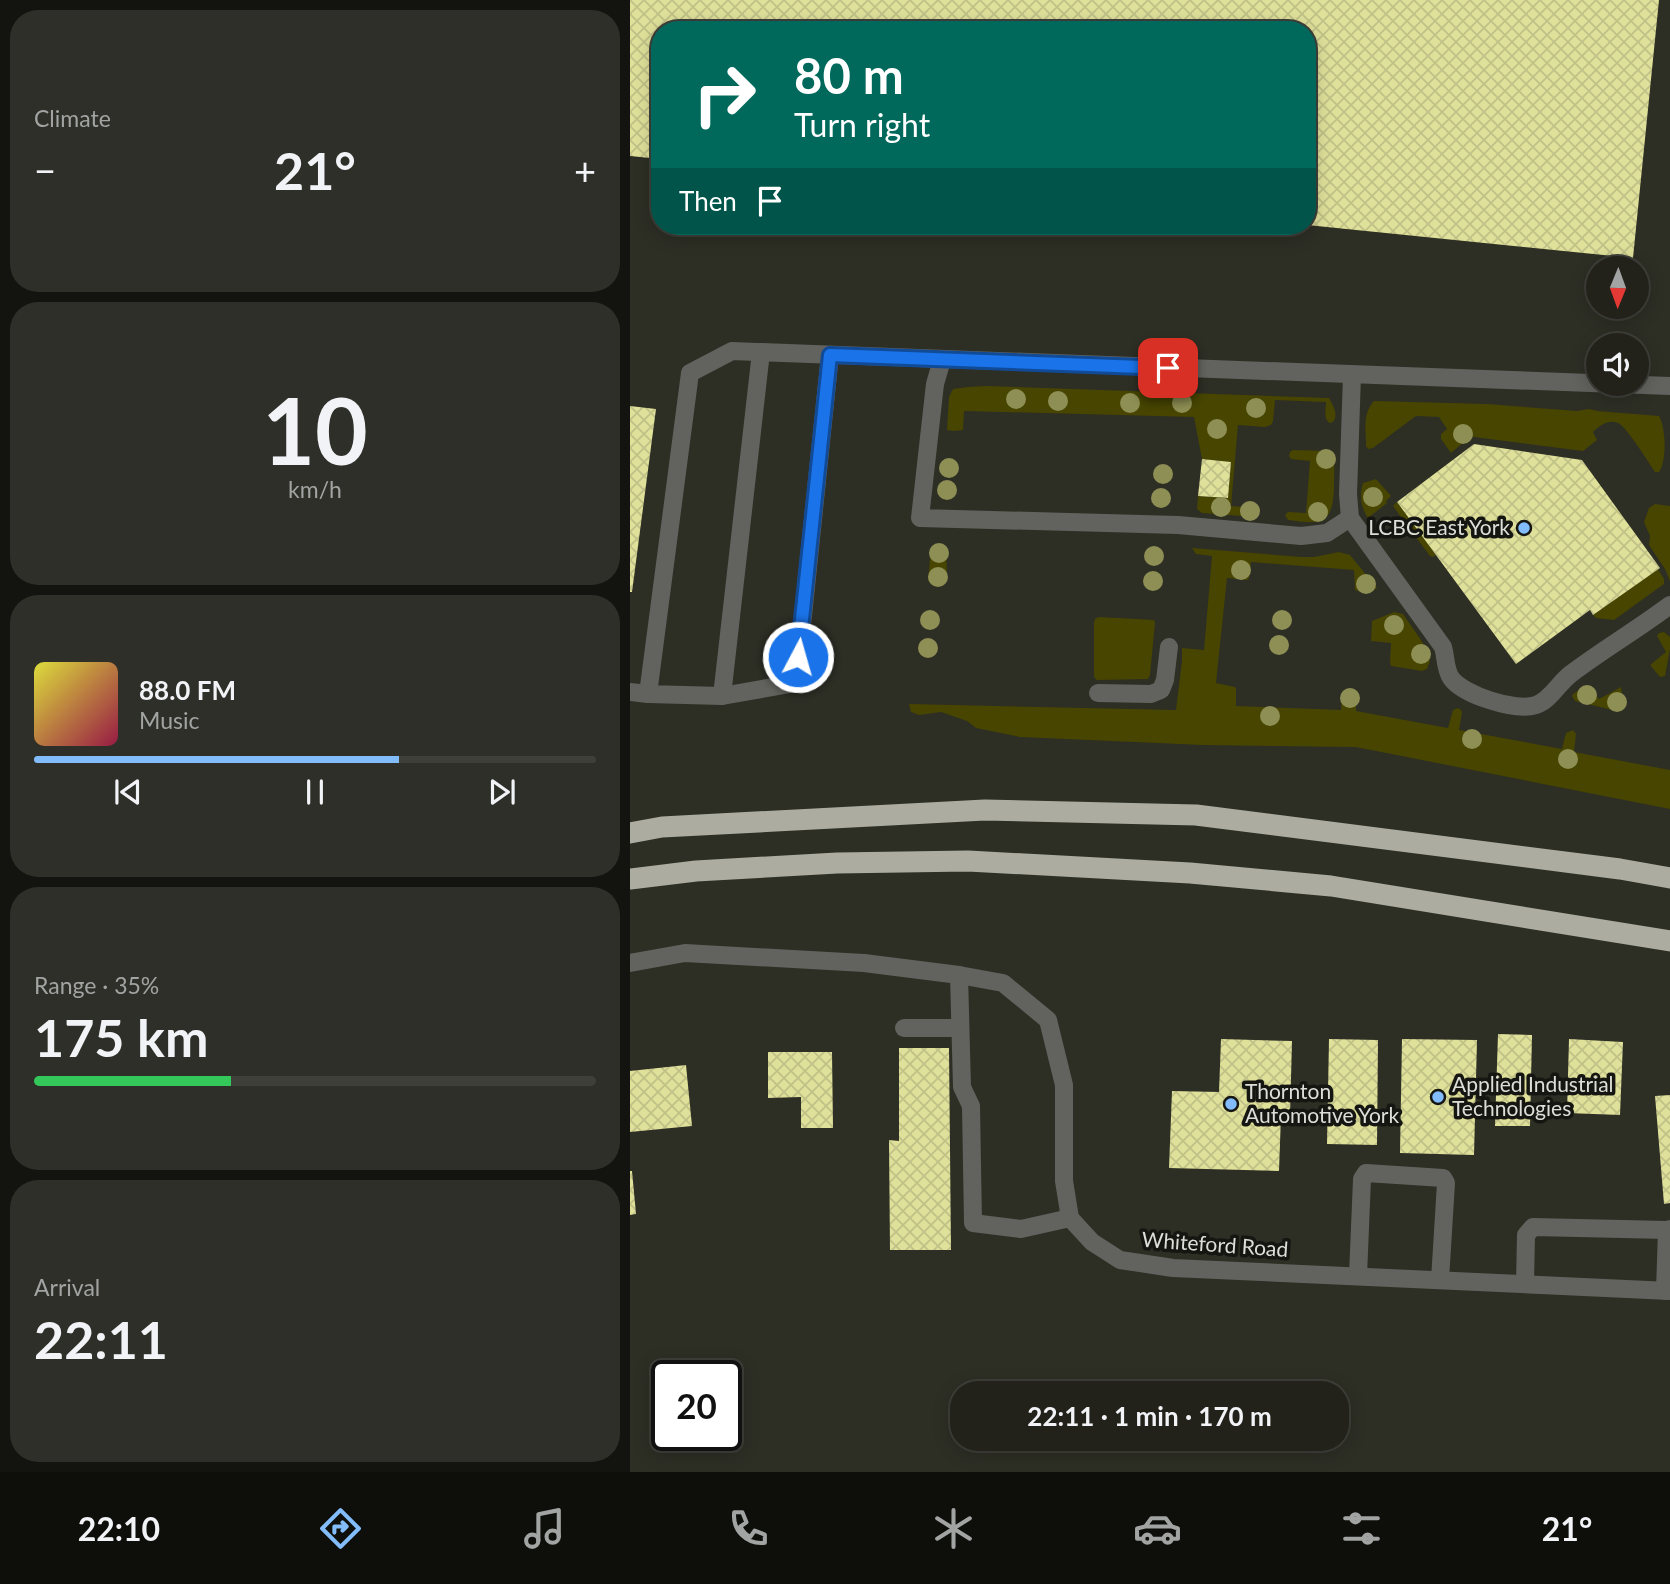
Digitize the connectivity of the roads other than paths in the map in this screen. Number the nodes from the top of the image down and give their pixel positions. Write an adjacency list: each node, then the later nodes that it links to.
1 (761, 352): 2 (street); 11 (street); 12 (street)
2 (830, 355): 3 (street); 12 (street)
3 (942, 360): 4 (street); 6 (street)
4 (1352, 375): 5 (street); 6 (street)
5 (1670, 386)
6 (1350, 518): 7 (street)
7 (1670, 604)
8 (1168, 647): 10 (street)
9 (630, 692): 11 (street)
10 (1098, 693)
11 (648, 694): 12 (street)
12 (722, 696)
13 (630, 833): 14 (highway)
14 (1670, 878)
15 (630, 879): 16 (highway)
16 (1670, 942)
17 (630, 963): 18 (street)
18 (959, 975): 20 (street); 21 (street)
19 (905, 1028): 20 (street)
20 (960, 1028): 21 (street)
21 (1070, 1219): 23 (street, Whiteford Road)
22 (1669, 1230): 25 (street); 26 (street)
23 (1358, 1276): 24 (street, Whiteford Road); 24 (street)
24 (1440, 1280): 25 (street, Whiteford Road)
25 (1525, 1284): 26 (street, Whiteford Road)
26 (1667, 1291)

